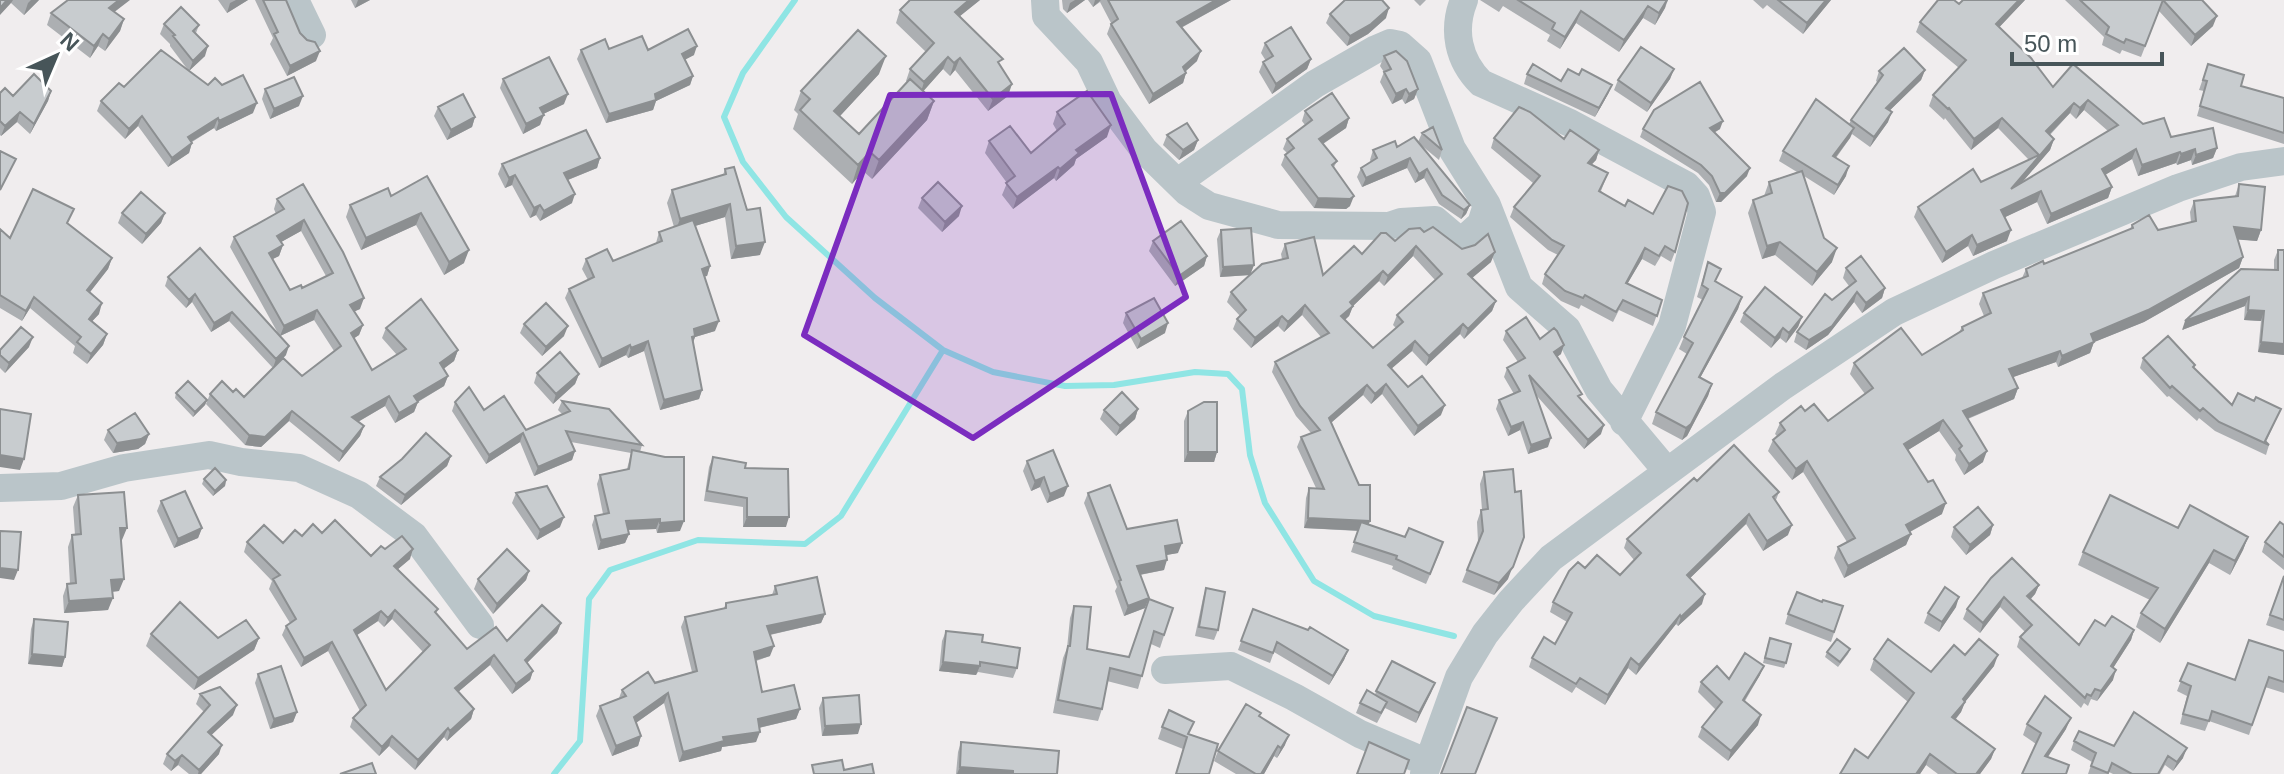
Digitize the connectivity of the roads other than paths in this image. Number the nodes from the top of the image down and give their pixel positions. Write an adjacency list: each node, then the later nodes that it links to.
1 (295, 0): 4 (street)
2 (1045, 0): 6 (street)
3 (1464, 0): 8 (street)
4 (312, 35)
5 (2284, 161): 9 (street)
6 (1178, 182): 7 (street); 7 (street)
7 (1487, 205): 8 (street)
8 (1624, 422): 9 (street)
9 (1666, 470): 13 (street)
10 (0, 488): 11 (street)
11 (480, 625)
12 (1165, 670): 13 (street)
13 (1426, 768)

